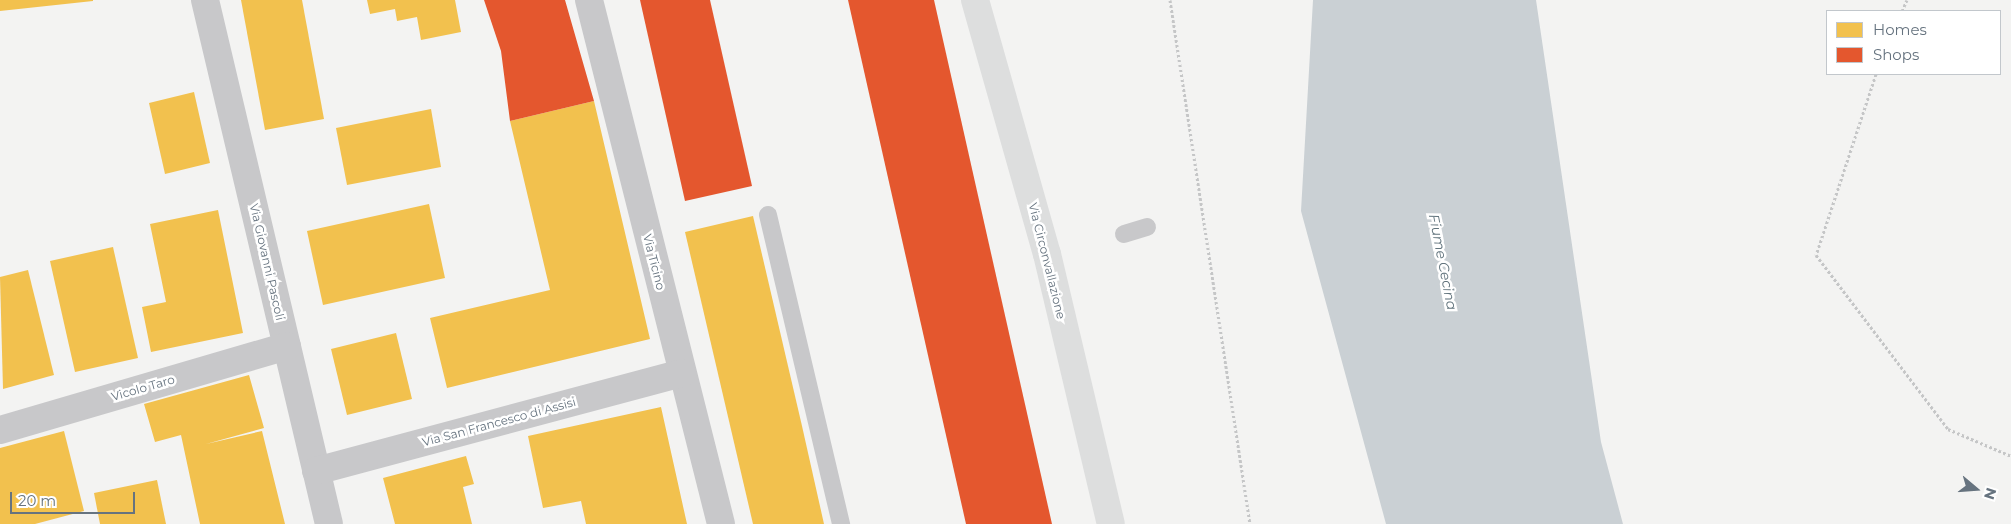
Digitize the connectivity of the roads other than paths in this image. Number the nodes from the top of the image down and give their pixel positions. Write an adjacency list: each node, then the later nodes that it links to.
1 (206, 0): 7 (street, Via Giovanni Pascoli)
2 (589, 0): 8 (street, Via Ticino)
3 (975, 0): 14 (street, Via Circonvallazione)
4 (768, 215): 13 (lane)
5 (1147, 227): 6 (lane)
6 (1124, 234)
7 (287, 346): 9 (street, Vicolo Taro); 10 (street, Via Giovanni Pascoli)
8 (682, 373): 10 (street, Via San Francesco di Assisi); 12 (street, Via Ticino)
9 (0, 430)
10 (316, 472): 11 (street, Via Giovanni Pascoli)
11 (329, 524)
12 (721, 524)
13 (841, 524)
14 (1111, 524)

